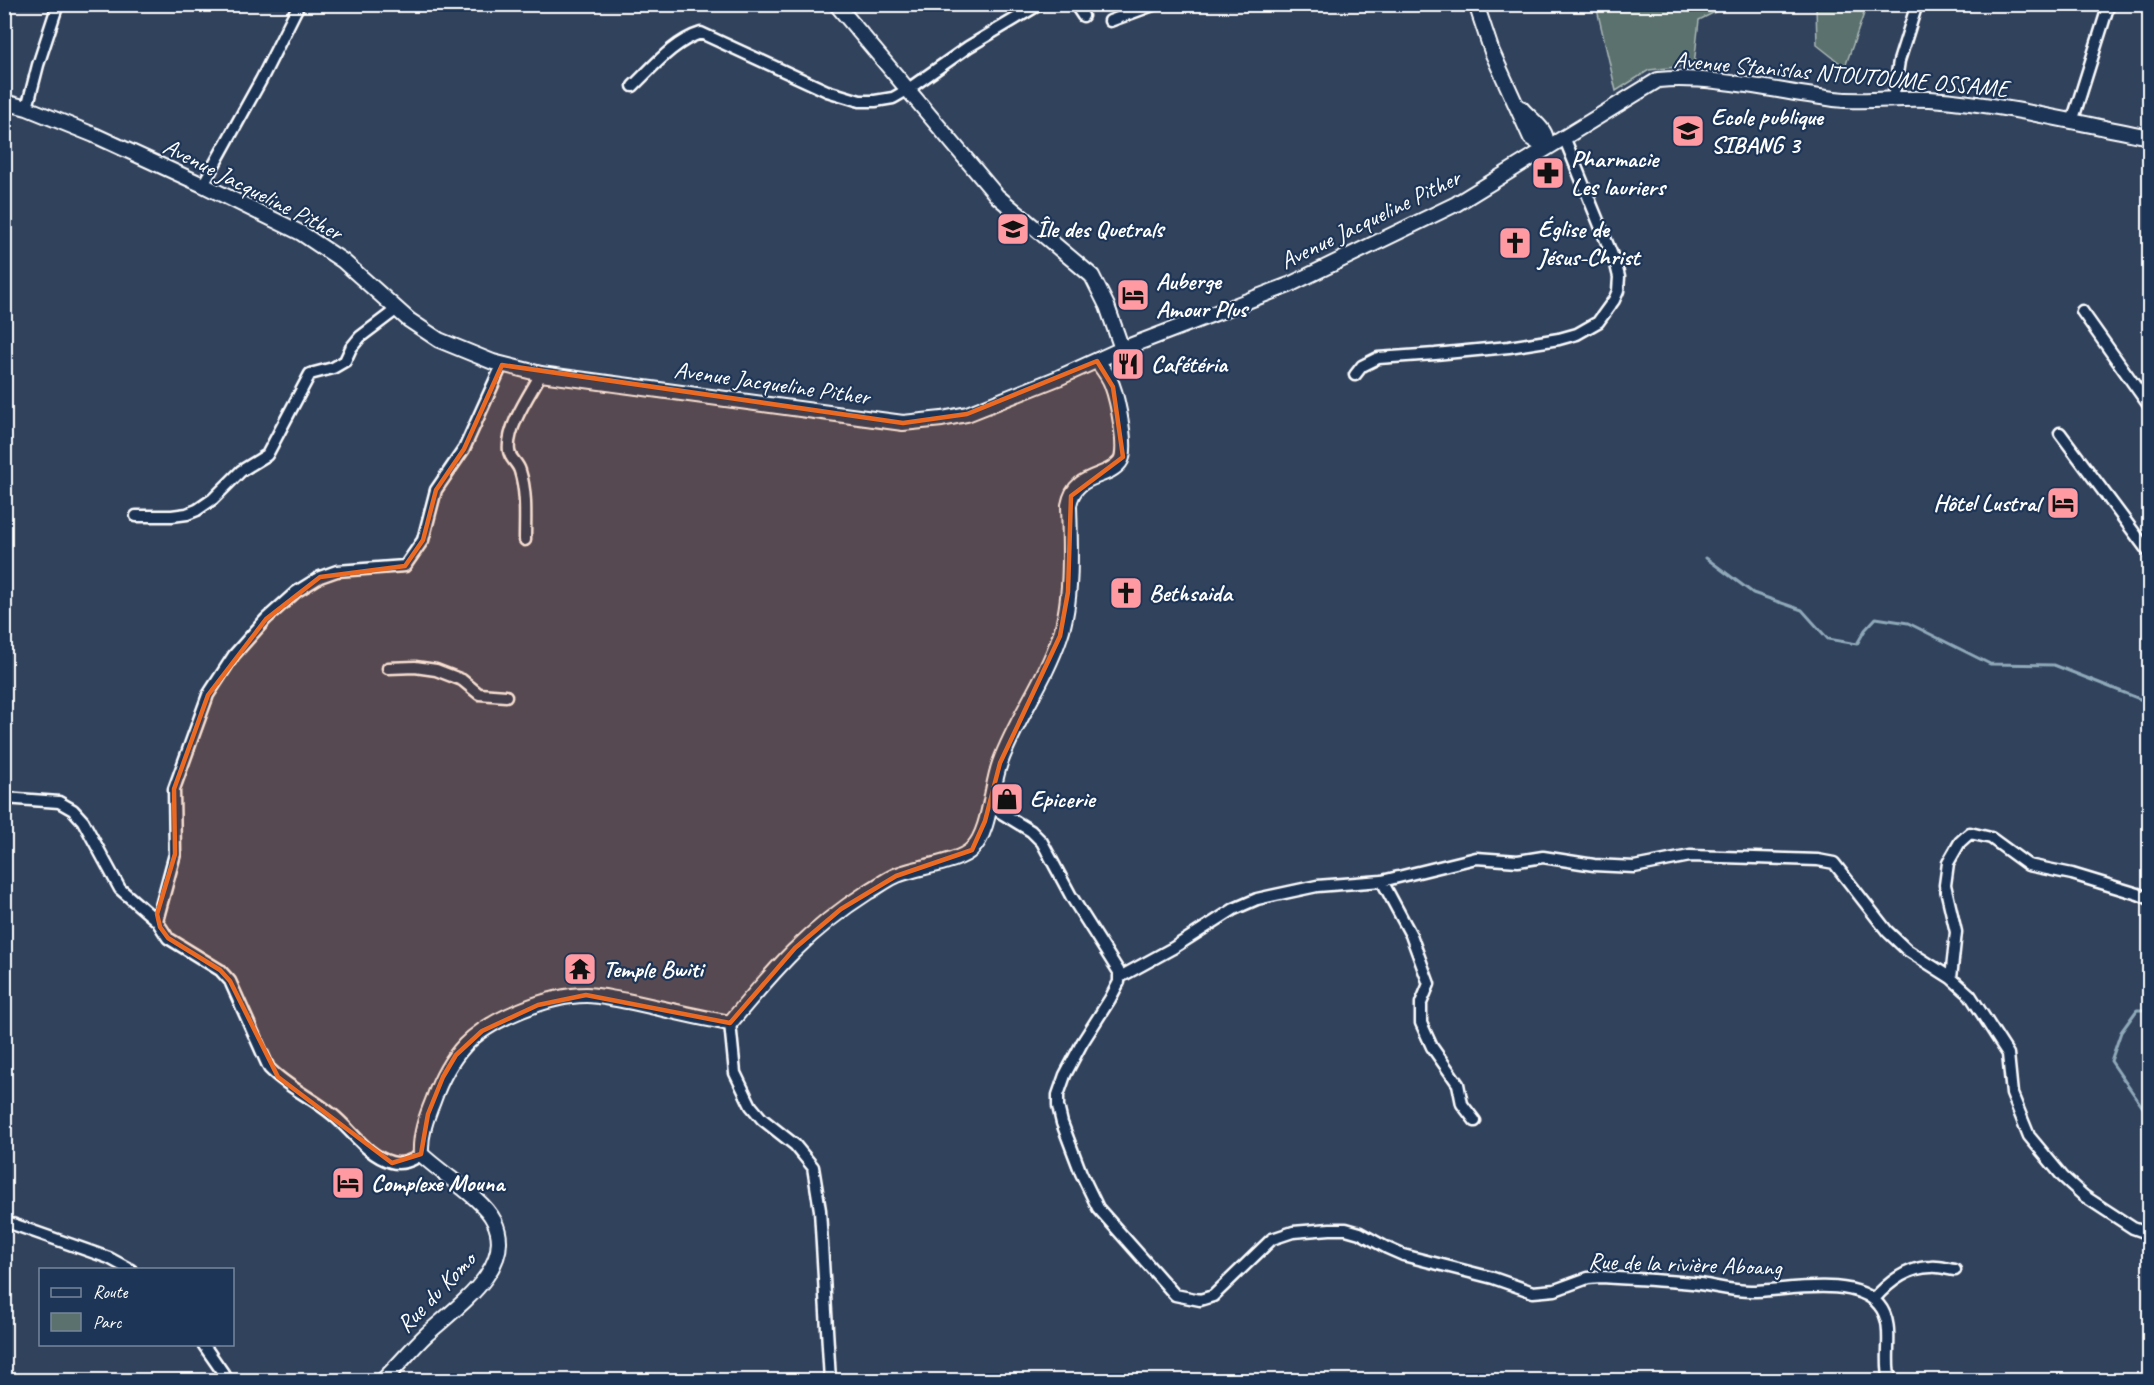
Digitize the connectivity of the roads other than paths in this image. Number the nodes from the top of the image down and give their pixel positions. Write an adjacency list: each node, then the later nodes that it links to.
1 (57, 4): 16 (street)
2 (299, 4): 24 (street)
3 (836, 4): 13 (street)
4 (1041, 4): 13 (street)
5 (1075, 4): 10 (street)
6 (1156, 4): 11 (street)
7 (1476, 4): 18 (street)
8 (1917, 4): 14 (street)
9 (2109, 4): 17 (street)
10 (1083, 16)
11 (1110, 21)
12 (633, 86): 13 (street)
13 (907, 90): 27 (street)
14 (1893, 99): 17 (street, Avenue Stanislas NTOUTOUME OSSAME); 19 (street, Avenue Stanislas NTOUTOUME OSSAME)
15 (4, 102): 16 (street, Avenue Jacqueline Pither)
16 (27, 108): 24 (street, Avenue Jacqueline Pither)
17 (2072, 122): 21 (street, Avenue Stanislas NTOUTOUME OSSAME)
18 (1530, 124): 19 (street); 22 (street); 23 (street)
19 (1578, 127): 20 (street, Avenue Stanislas NTOUTOUME OSSAME)
20 (1564, 136): 22 (street, Avenue Stanislas NTOUTOUME OSSAME); 31 (street)
21 (2150, 137)
22 (1545, 147): 23 (street, Avenue Jacqueline Pither)
23 (1516, 167): 27 (street, Avenue Jacqueline Pither)
24 (203, 185): 25 (street, Avenue Jacqueline Pither)
25 (397, 309): 29 (street, Avenue Jacqueline Pither); 34 (street)
26 (2082, 311): 32 (street)
27 (1122, 349): 28 (street, Avenue Jacqueline Pither)
28 (1097, 361): 30 (street, Avenue Jacqueline Pither); 40 (street)
29 (502, 365): 30 (street, Avenue Jacqueline Pither); 43 (street)
30 (541, 374): 35 (street)
31 (1355, 375)
32 (2150, 407)
33 (2060, 433): 36 (street)
34 (136, 516)
35 (525, 540)
36 (2150, 554)
37 (388, 668): 38 (street)
38 (506, 696)
39 (4, 798): 43 (street)
40 (990, 806): 44 (street); 46 (street)
41 (1382, 880): 44 (street); 45 (street); 47 (street)
42 (2150, 899): 45 (street)
43 (157, 921): 48 (street)
44 (1120, 977): 53 (street, Rue de la rivière Aboang)
45 (1951, 978): 50 (street)
46 (730, 1023): 48 (street); 57 (street)
47 (1475, 1121)
48 (421, 1154): 56 (street, Rue du Komo)
49 (4, 1221): 51 (street)
50 (2150, 1234)
51 (129, 1268)
52 (1955, 1270): 53 (street)
53 (1874, 1299): 58 (street)
54 (204, 1346): 55 (street)
55 (228, 1380)
56 (383, 1380)
57 (830, 1380)
58 (1890, 1380)

